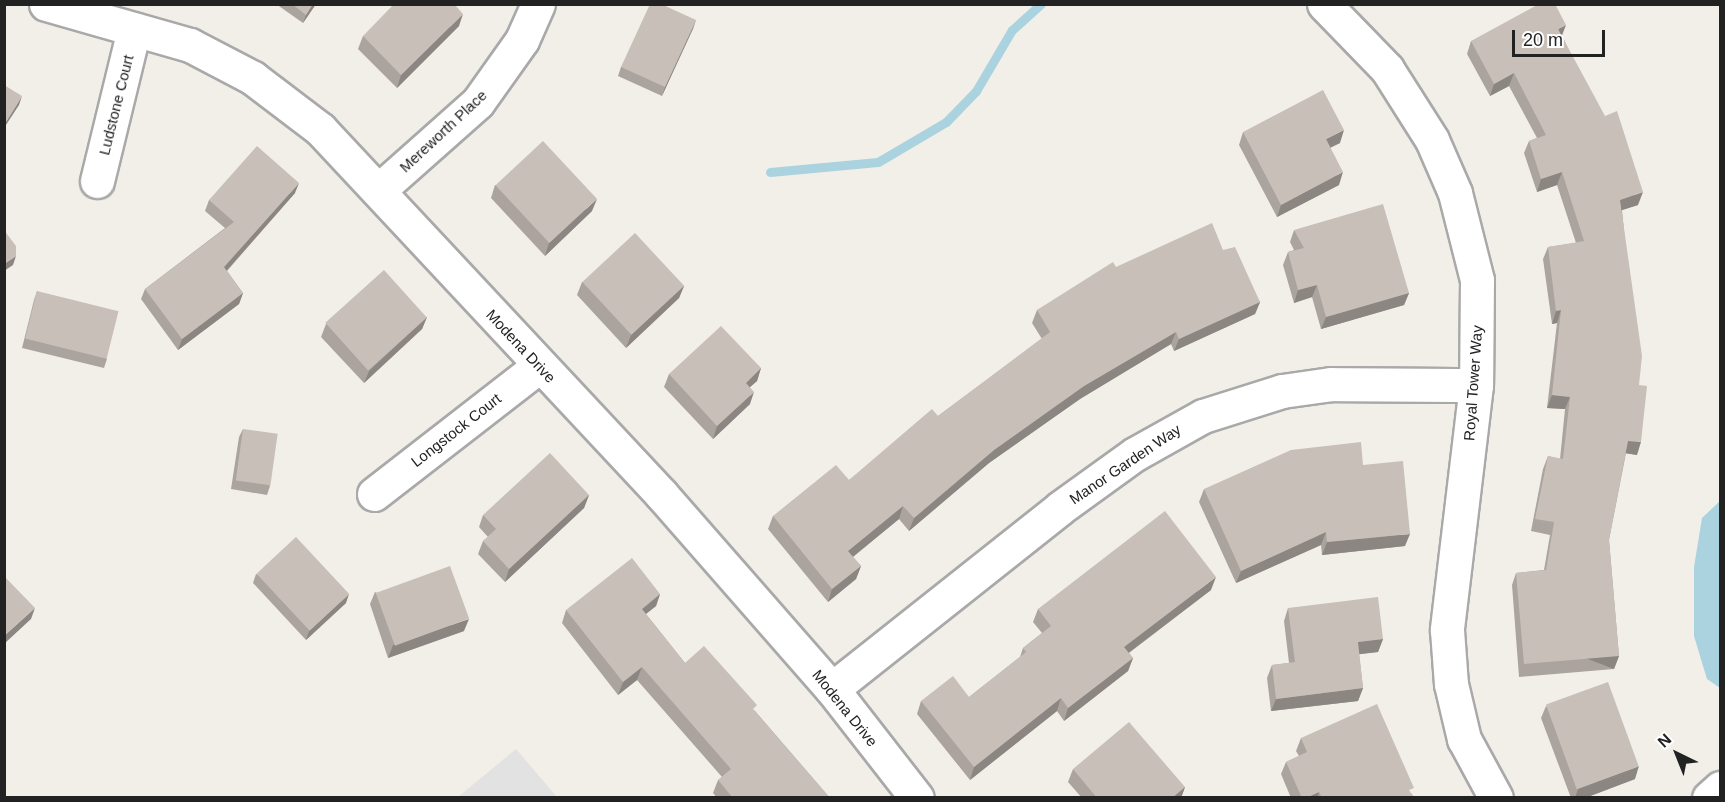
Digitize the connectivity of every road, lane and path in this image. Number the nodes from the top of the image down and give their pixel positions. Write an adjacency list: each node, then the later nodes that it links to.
1 (46, 4): 4 (street, Modena Drive)
2 (538, 4): 6 (street, Mereworth Place)
3 (1324, 4): 8 (street, Royal Tower Way)
4 (134, 29): 5 (street, Ludstone Court); 6 (street, Modena Drive)
5 (97, 181)
6 (379, 190): 7 (street, Modena Drive)
7 (539, 366): 9 (street, Longstock Court); 10 (street, Modena Drive)
8 (1476, 385): 10 (street, Manor Garden Way); 13 (street, Royal Tower Way)
9 (374, 494)
10 (832, 689): 12 (street, Modena Drive)
11 (1720, 788): 14 (street)
12 (917, 798)
13 (1496, 798)
14 (1708, 798)

